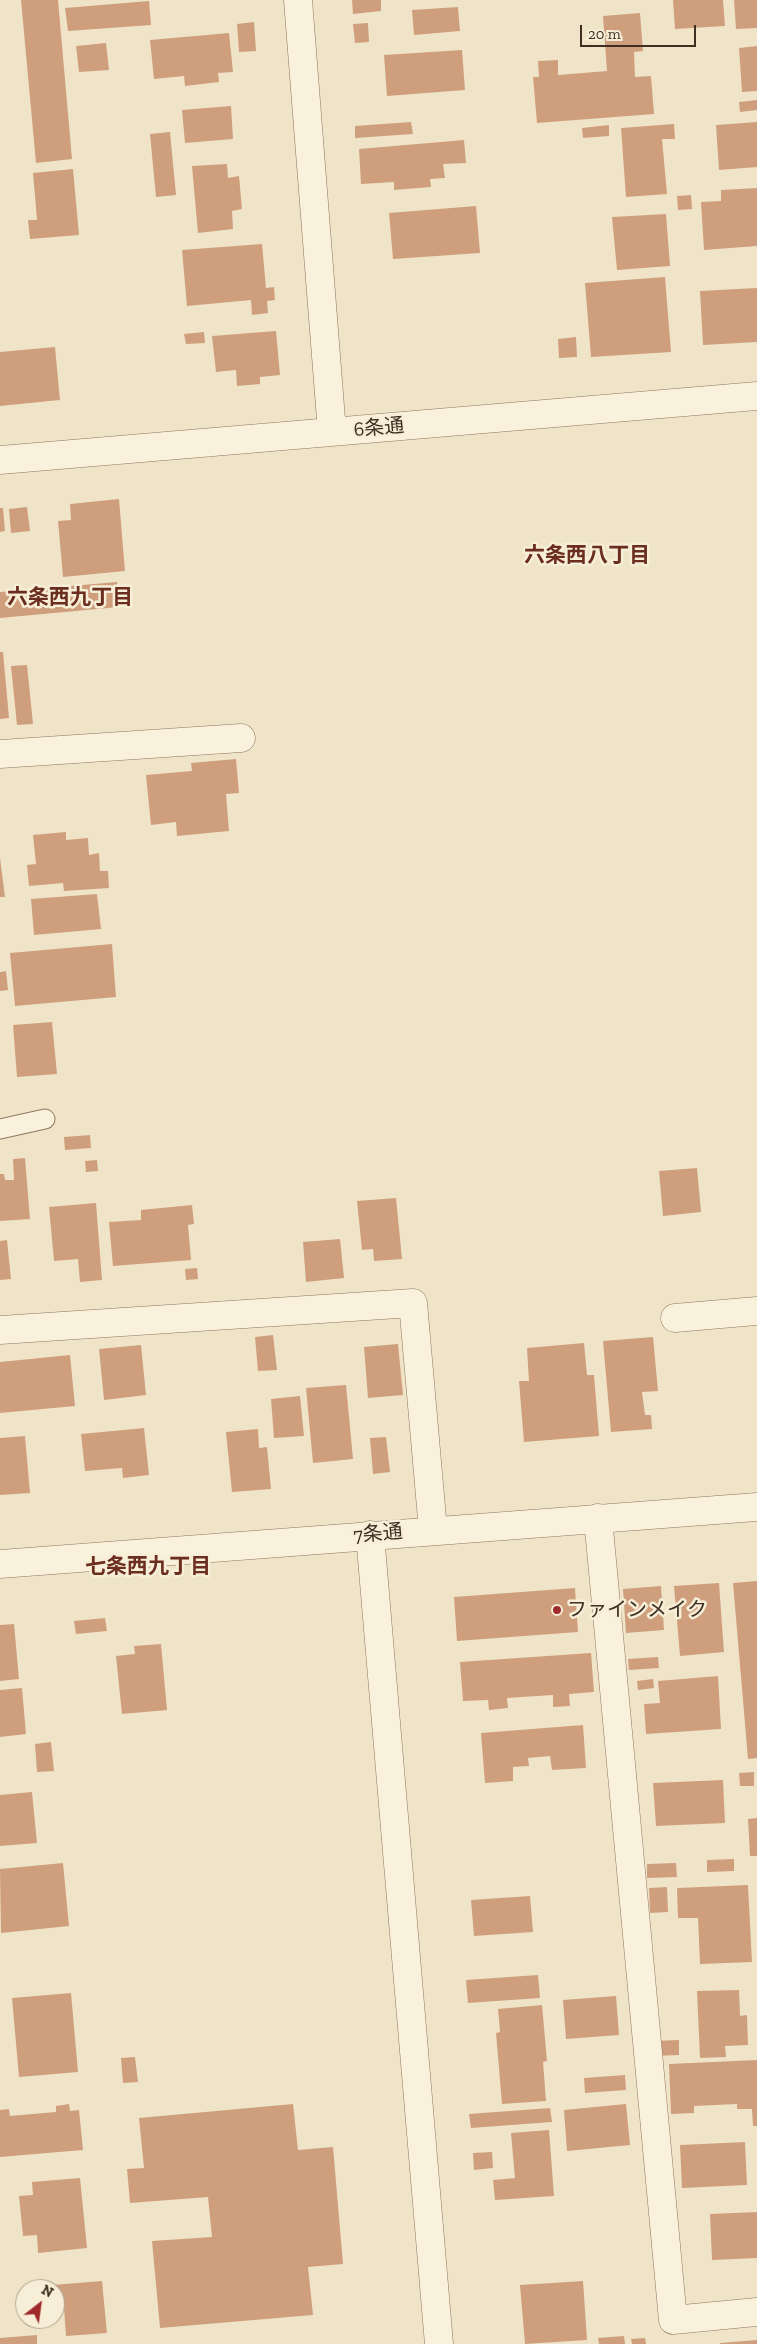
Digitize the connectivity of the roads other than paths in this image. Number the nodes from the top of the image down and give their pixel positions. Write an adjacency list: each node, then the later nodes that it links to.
1 (298, 0): 3 (street)
2 (757, 396): 3 (street, 6条通)
3 (332, 432): 4 (street, 6条通)
4 (0, 460)
5 (241, 738): 6 (street)
6 (0, 754)
7 (44, 1119): 8 (lane)
8 (0, 1129)
9 (757, 1311): 10 (street)
10 (675, 1318)
11 (0, 1330): 14 (street)
12 (757, 1507): 13 (street, 7条通)
13 (598, 1518): 14 (street, 7条通); 17 (street)
14 (433, 1530): 15 (street, 7条通)
15 (370, 1535): 16 (street, 7条通); 18 (street)
16 (0, 1564)
17 (757, 2312)
18 (439, 2344)

